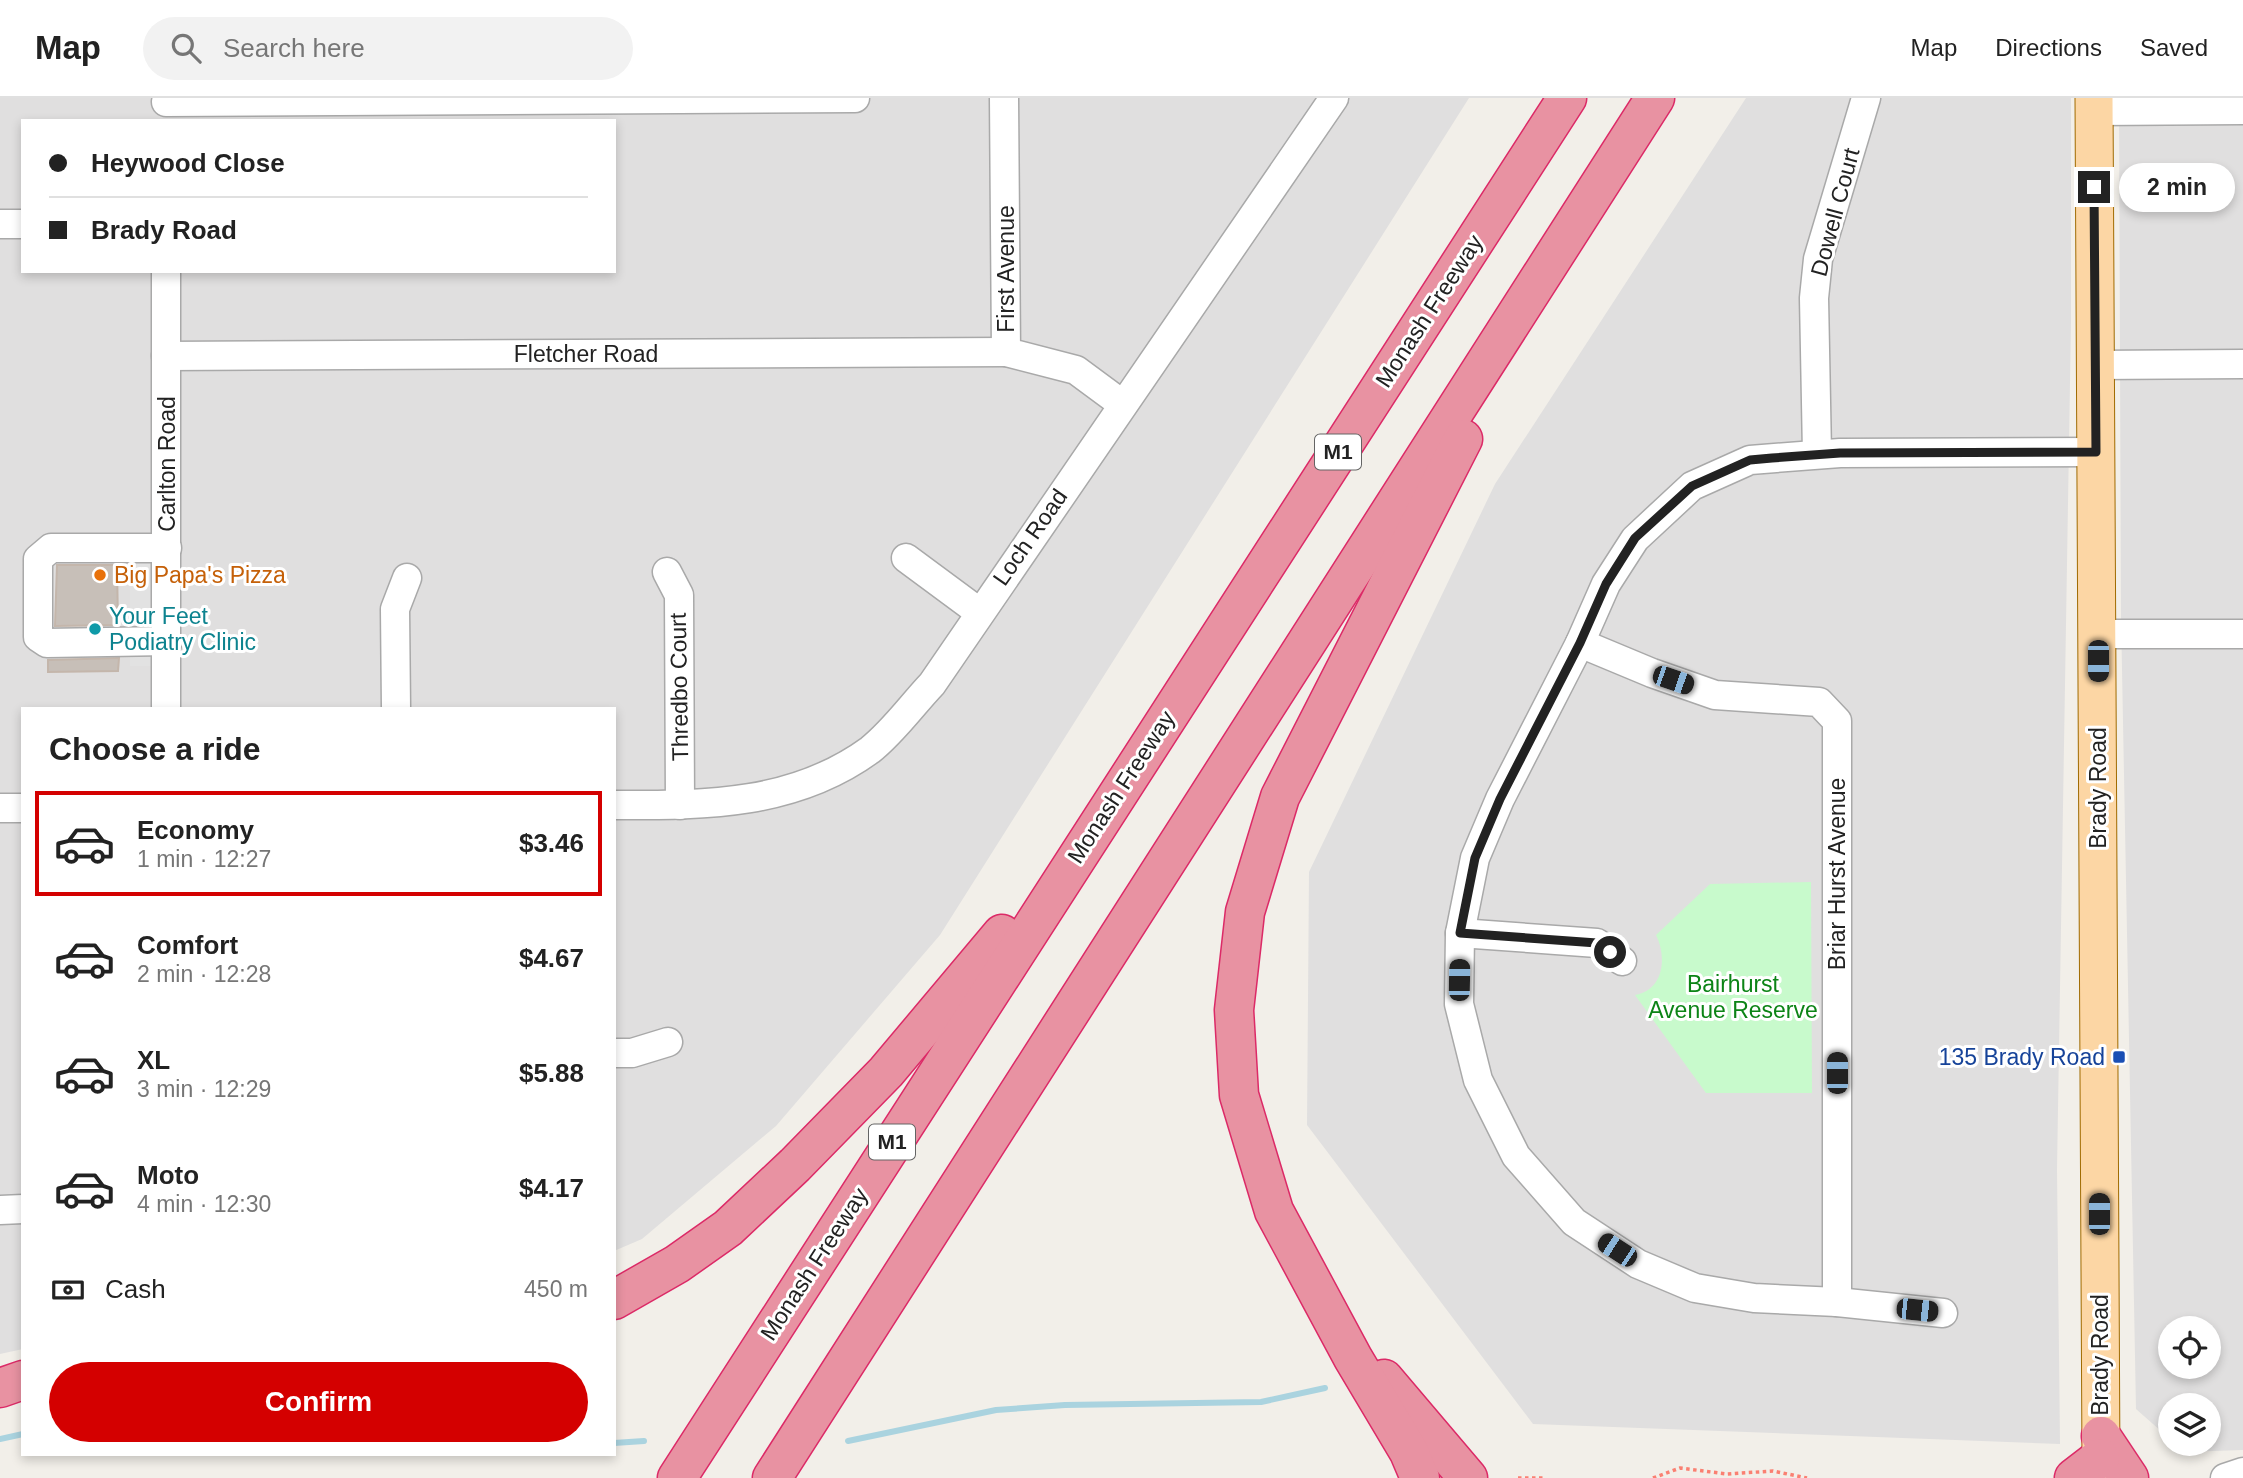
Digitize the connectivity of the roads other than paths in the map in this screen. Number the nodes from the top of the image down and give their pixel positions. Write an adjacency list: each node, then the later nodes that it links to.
1 (855, 98): 8 (street)
2 (1004, 98): 14 (street, First Avenue)
3 (1334, 98): 18 (street, Loch Road)
4 (1567, 98): 34 (highway, Monash Freeway / M1)
5 (1655, 98): 12 (highway)
6 (1866, 98): 20 (street, Dowell Court)
7 (2094, 104): 9 (street); 17 (main road, Brady Road)
8 (165, 107)
9 (2243, 110)
10 (0, 224): 11 (street)
11 (21, 224)
12 (1573, 225): 46 (highway); 54 (highway)
13 (166, 273): 15 (street, Carlton Road)
14 (1006, 352): 15 (street, Fletcher Road); 18 (street, First Avenue)
15 (166, 356): 21 (street, Carlton Road)
16 (2243, 364): 17 (street)
17 (2095, 365): 19 (main road, Brady Road)
18 (1122, 404): 25 (street, Loch Road)
19 (2096, 452): 20 (street); 26 (main road, Brady Road)
20 (1817, 454): 29 (street)
21 (167, 548): 28 (street, Carlton Road); 28 (street)
22 (906, 558): 25 (street)
23 (667, 572): 33 (street, Thredbo Court)
24 (407, 578): 31 (street)
25 (979, 612): 33 (street, Loch Road)
26 (2098, 634): 27 (street); 51 (main road, Brady Road)
27 (2243, 634)
28 (168, 641): 30 (street, Carlton Road)
29 (1580, 643): 37 (street); 44 (street, Briar Hurst Avenue)
30 (168, 706)
31 (396, 707)
32 (616, 805): 33 (street, Loch Road)
33 (680, 805)
34 (1108, 806): 43 (highway); 53 (highway, Monash Freeway / M1)
35 (0, 808): 36 (street)
36 (21, 808)
37 (1460, 933): 38 (street); 44 (street)
38 (1622, 961)
39 (668, 1042): 40 (street)
40 (616, 1053)
41 (21, 1209): 42 (street)
42 (0, 1210)
43 (616, 1299)
44 (1837, 1302): 45 (street)
45 (1943, 1313)
46 (1353, 1358): 55 (highway); 56 (highway)
47 (21, 1381): 48 (highway)
48 (0, 1388)
49 (21, 1404): 50 (highway)
50 (0, 1409)
51 (2101, 1466)
52 (2243, 1472): 57 (street)
53 (677, 1478)
54 (772, 1478)
55 (1420, 1478)
56 (1468, 1478)
57 (2225, 1478)

